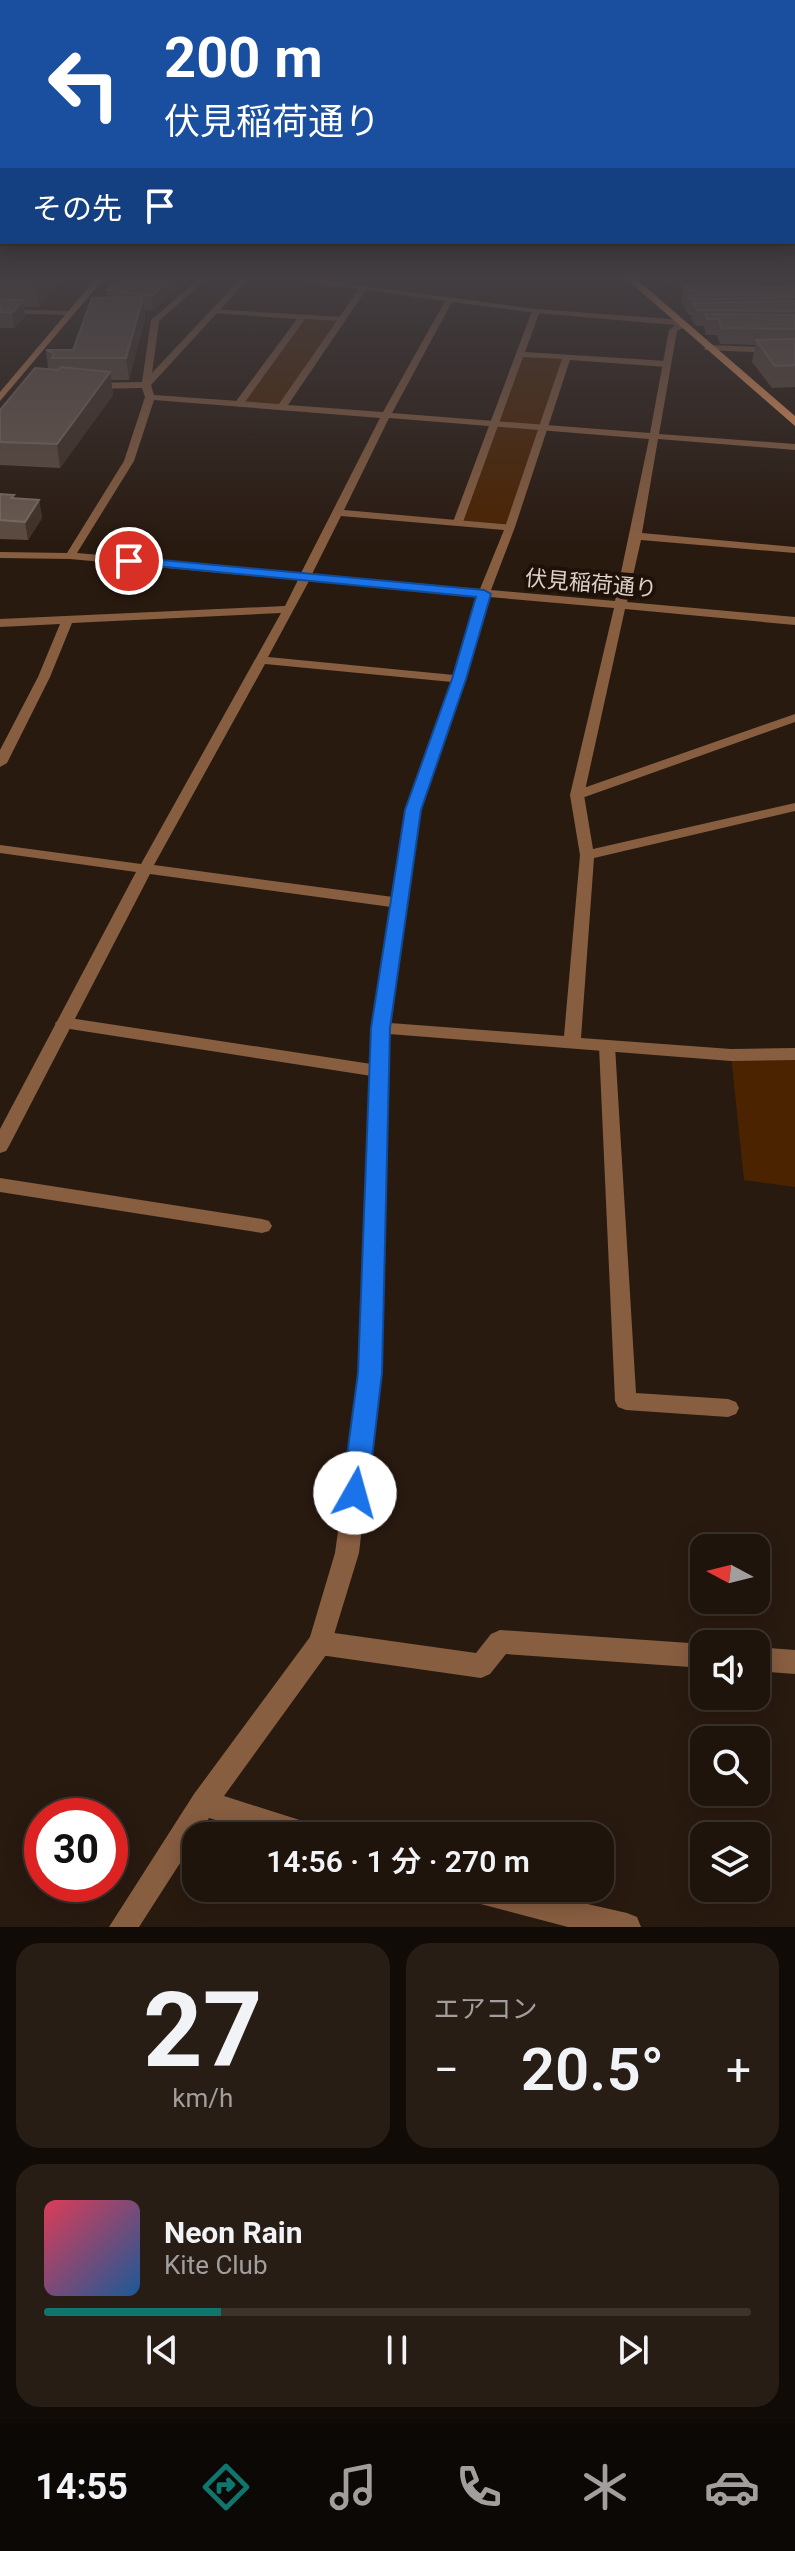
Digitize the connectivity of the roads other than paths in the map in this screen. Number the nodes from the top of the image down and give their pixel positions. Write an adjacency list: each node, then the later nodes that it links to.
1 (31, 366): 14 (main road)
2 (149, 366): 11 (street)
3 (164, 366): 11 (street)
4 (267, 366): 15 (street)
5 (310, 366): 16 (street)
6 (413, 366): 17 (street)
7 (516, 366): 19 (street)
8 (564, 366): 20 (street)
9 (667, 366): 21 (street)
10 (729, 366): 18 (main road)
11 (146, 385): 12 (street); 13 (street)
12 (74, 386)
13 (150, 397): 15 (street); 29 (street)
14 (0, 398)
15 (239, 404): 16 (street)
16 (282, 407): 17 (street)
17 (386, 415): 19 (street); 23 (street)
18 (795, 422)
19 (494, 424): 20 (street); 24 (street)
20 (543, 427): 21 (street); 25 (street)
21 (652, 436): 22 (street); 26 (street)
22 (795, 447)
23 (336, 512): 24 (street); 30 (street)
24 (458, 522): 25 (street)
25 (510, 527): 31 (street)
26 (636, 536): 27 (street); 32 (street)
27 (795, 550)
28 (0, 555): 29 (street, 伏見稲荷通り)
29 (70, 556): 30 (street, 伏見稲荷通り)
30 (303, 576): 31 (street, 伏見稲荷通り); 33 (street)
31 (484, 594): 32 (street, 伏見稲荷通り); 38 (street)
32 (620, 605): 35 (street, 伏見稲荷通り); 41 (street)
33 (289, 609): 34 (street); 37 (street)
34 (67, 620): 36 (street); 40 (street)
35 (795, 621)
36 (0, 623)
37 (259, 660): 38 (street); 45 (street)
38 (459, 679): 46 (street)
39 (795, 718): 41 (street)
40 (0, 763)
41 (577, 795): 44 (street)
42 (795, 807): 44 (street)
43 (0, 849): 45 (street)
44 (587, 855): 49 (street)
45 (145, 869): 46 (street); 47 (street)
46 (399, 903): 48 (street)
47 (63, 1023): 52 (street); 53 (street)
48 (381, 1028): 49 (street); 52 (street)
49 (572, 1043): 50 (street)
50 (607, 1046): 51 (street); 56 (street)
51 (794, 1055)
52 (378, 1071): 57 (street)
53 (0, 1146)
54 (0, 1185): 55 (street)
55 (262, 1226)
56 (728, 1408)
57 (320, 1643): 58 (street); 61 (street)
58 (690, 1655)
59 (770, 1660): 60 (street)
60 (795, 1662)
61 (203, 1803): 62 (street); 64 (street)
62 (264, 1822)
63 (528, 1902): 65 (street)
64 (123, 1927)
65 (627, 1927)

